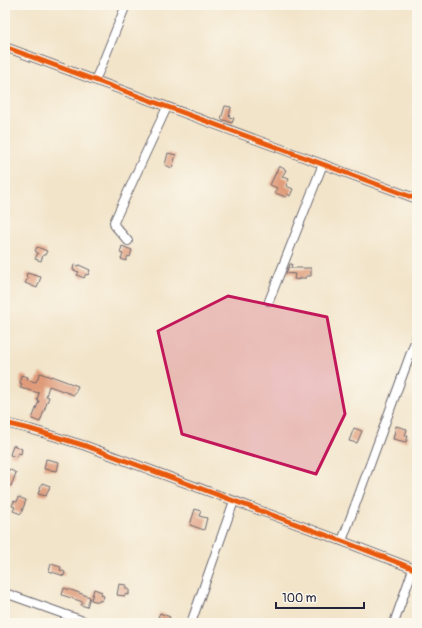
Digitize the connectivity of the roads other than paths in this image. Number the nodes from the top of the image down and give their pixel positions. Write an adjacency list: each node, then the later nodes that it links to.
1 (126, 5): 3 (street)
2 (5, 47): 3 (street)
3 (95, 80): 4 (street)
4 (167, 107): 5 (street); 7 (street)
5 (323, 164): 6 (street); 8 (street)
6 (417, 199)
7 (128, 241)
8 (269, 301)
9 (417, 336): 12 (street)
10 (5, 423): 11 (street)
11 (234, 501): 12 (street); 16 (street)
12 (342, 541): 13 (street)
13 (415, 569): 17 (street)
14 (5, 593): 15 (street)
15 (89, 623)
16 (191, 623)
17 (394, 623)

